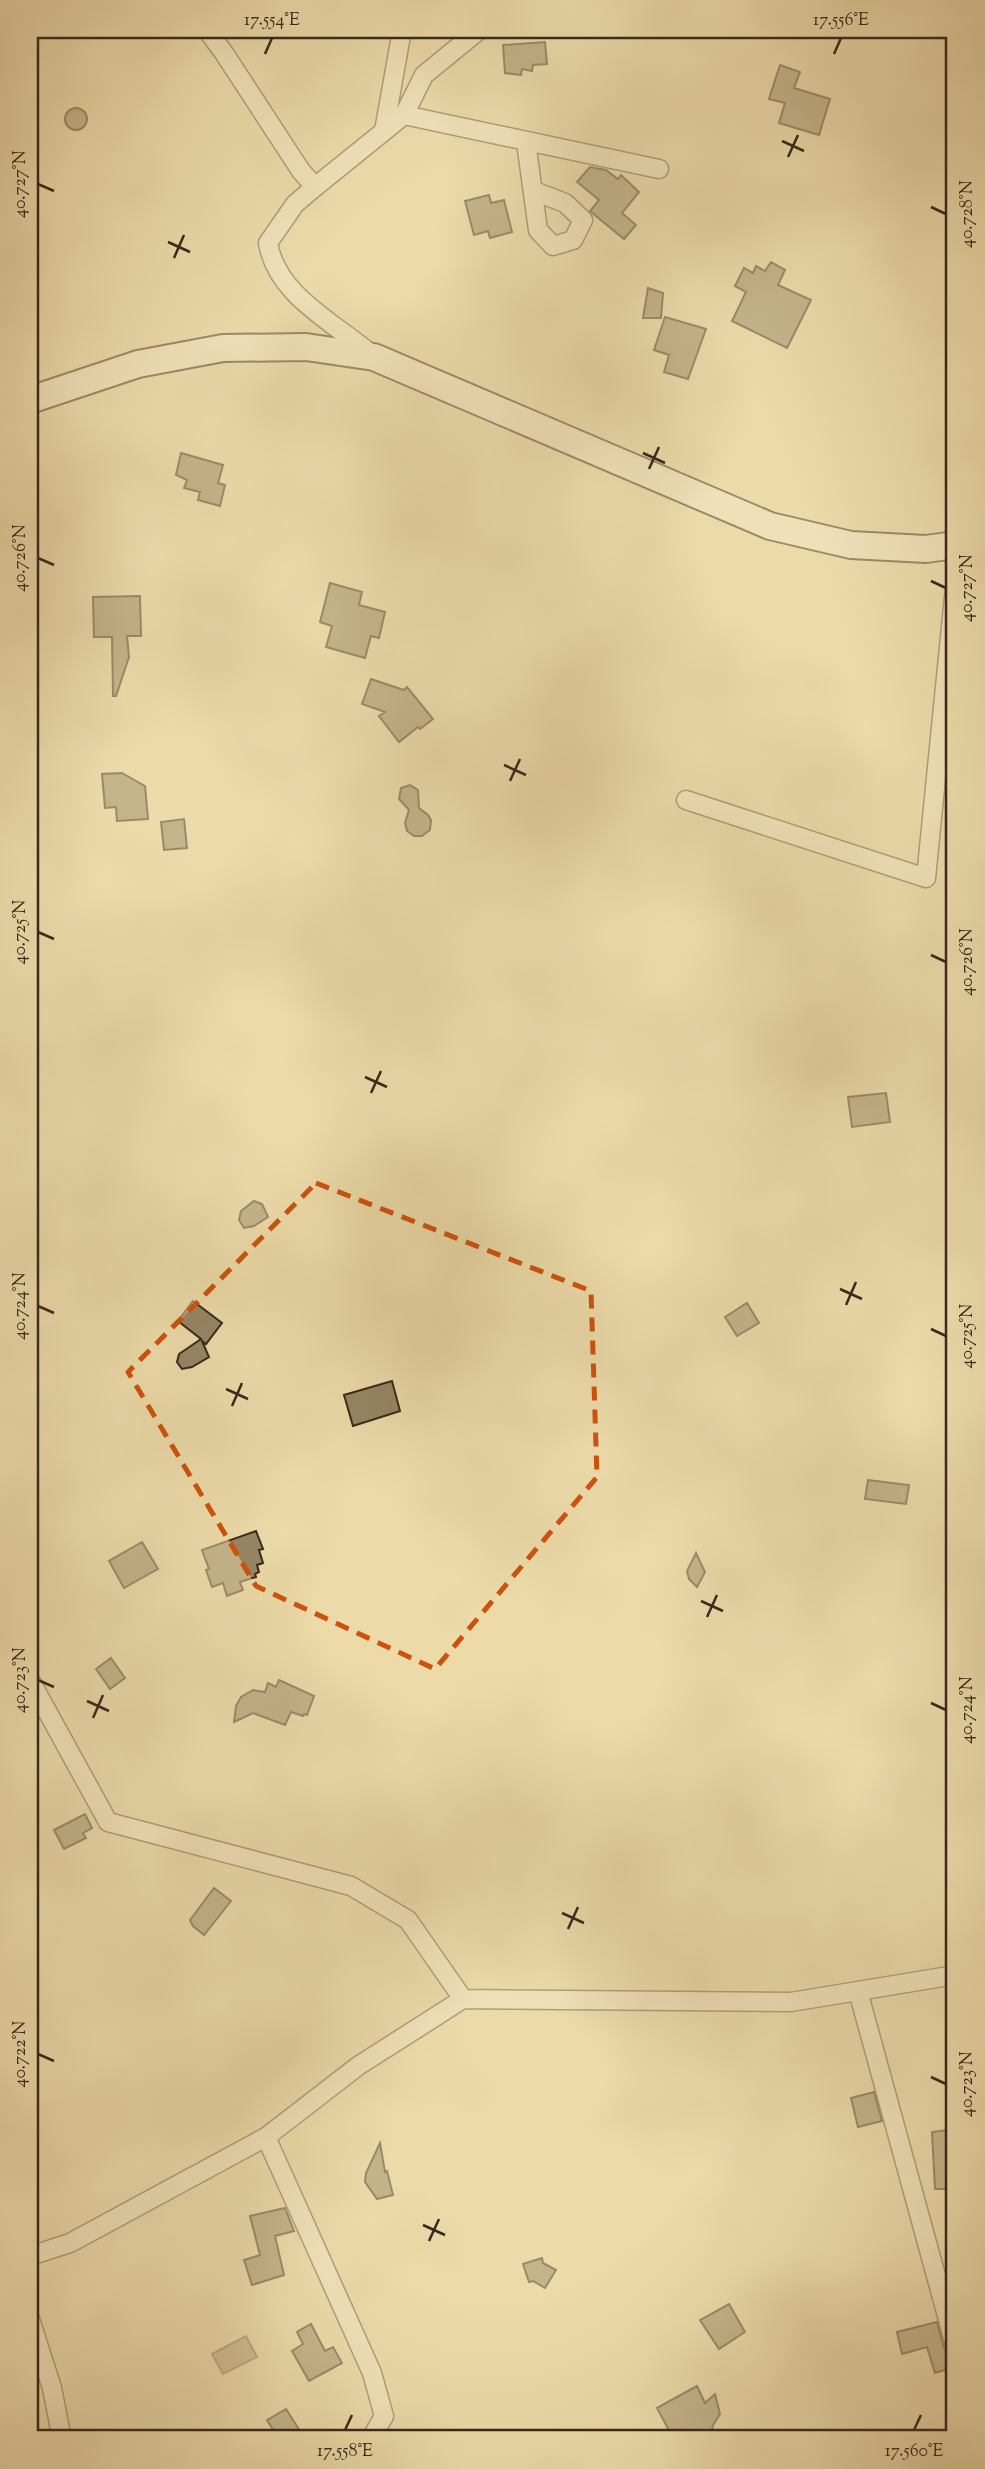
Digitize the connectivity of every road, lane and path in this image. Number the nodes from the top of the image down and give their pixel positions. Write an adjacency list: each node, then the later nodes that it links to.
1 (207, 30): 8 (street)
2 (402, 30): 5 (street)
3 (479, 30): 4 (street)
4 (404, 115): 5 (street); 6 (street)
5 (384, 131): 8 (street)
6 (526, 142): 7 (street); 9 (street)
7 (659, 169)
8 (315, 187): 10 (street)
9 (534, 191)
10 (374, 357): 11 (main road); 12 (main road)
11 (30, 400)
12 (955, 545)
13 (955, 587): 14 (street)
14 (686, 800)
15 (30, 1680): 18 (street)
16 (955, 1975): 17 (street)
17 (858, 1991): 18 (street); 22 (street)
18 (463, 1999): 19 (street)
19 (266, 2137): 20 (street); 24 (street)
20 (30, 2256)
21 (30, 2319): 23 (street)
22 (955, 2345)
23 (62, 2439)
24 (371, 2439)

